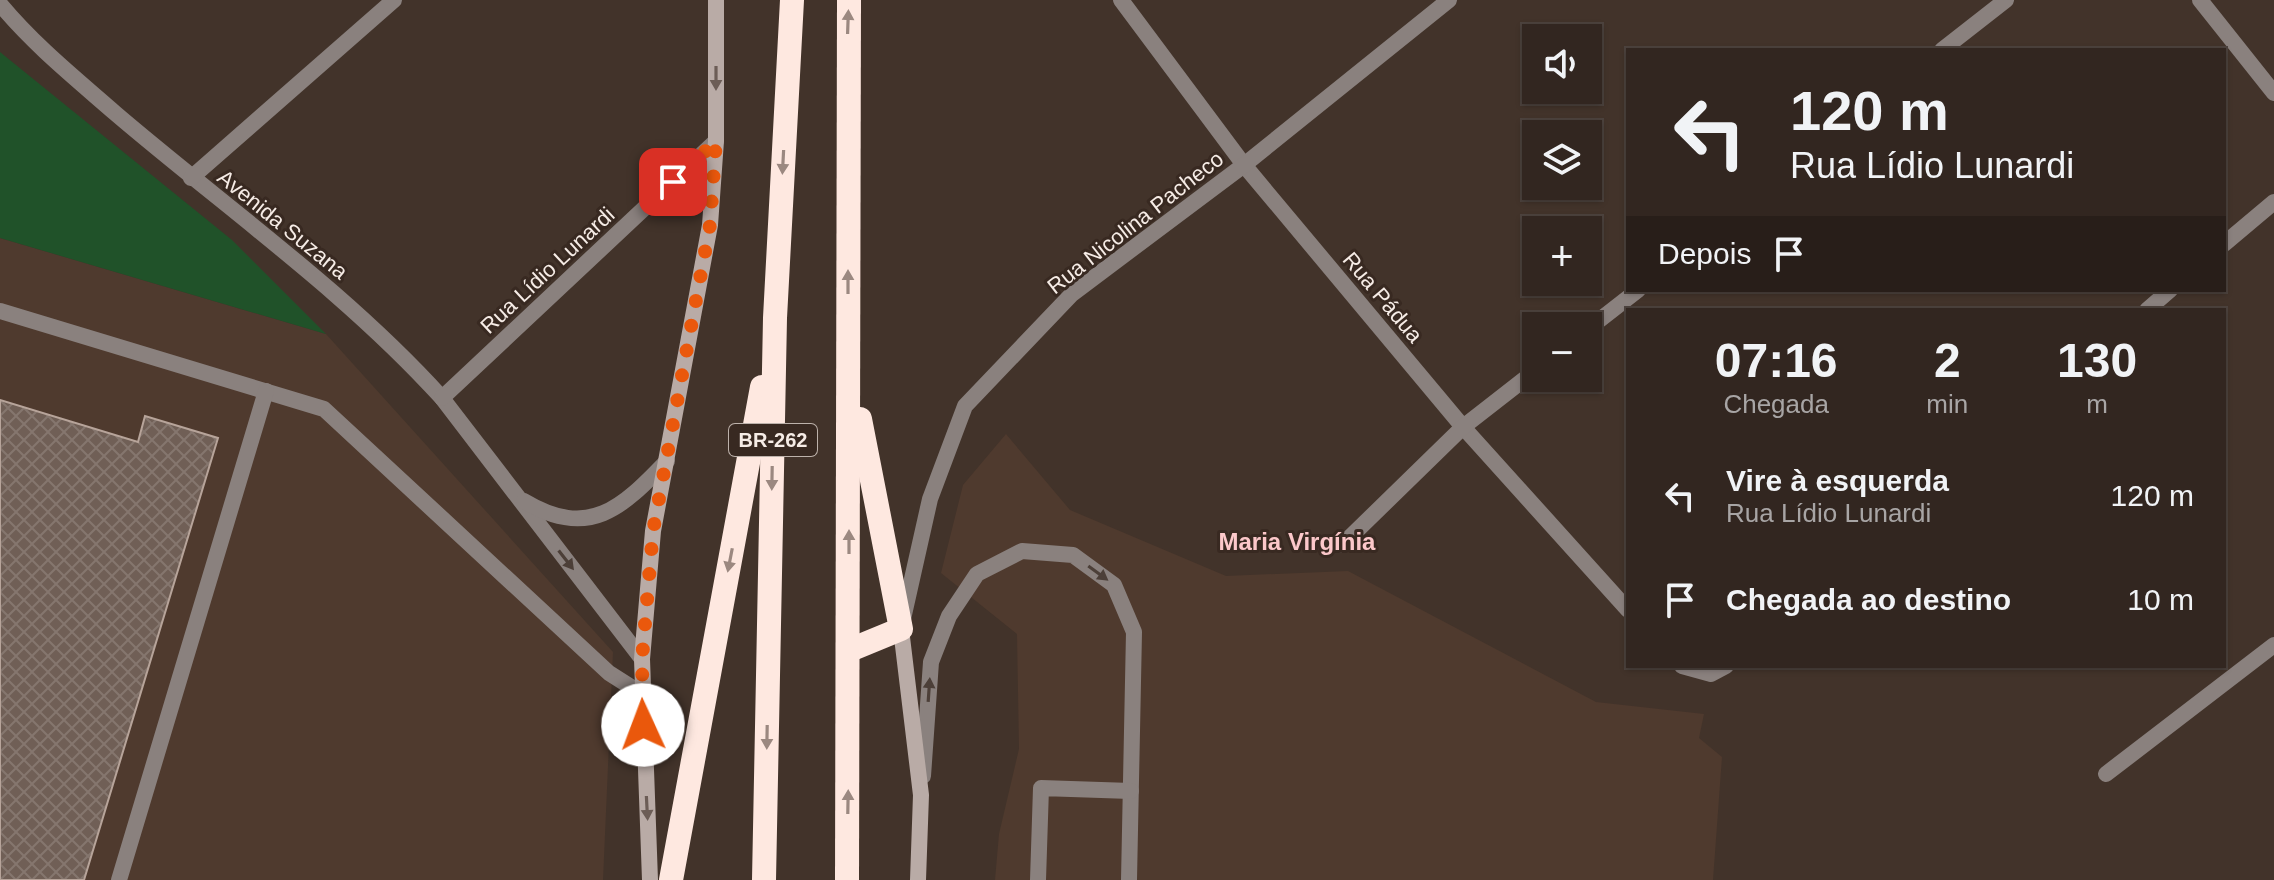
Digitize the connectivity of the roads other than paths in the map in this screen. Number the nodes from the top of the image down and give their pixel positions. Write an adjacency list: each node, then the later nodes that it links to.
1 (394, 0): 14 (street)
2 (716, 0): 12 (main road, one-way to 12)
3 (792, 0): 21 (highway, BR-262, one-way to 21)
4 (849, 0): 23 (highway, BR-262, one-way to 4)
5 (1121, 0): 13 (street, Rua Pádua)
6 (1449, 0): 13 (street, Rua Nicolina Pacheco)
7 (2006, 0): 10 (street)
8 (2200, 0): 11 (street)
9 (0, 4): 14 (street, Avenida Suzana)
10 (1945, 48)
11 (2274, 93)
12 (716, 141): 26 (street, Rua Lídio Lunardi); 28 (main road)
13 (1244, 165): 27 (street, Rua Pádua); 32 (street, Rua Nicolina Pacheco)
14 (191, 178): 26 (street, Avenida Suzana)
15 (2274, 202): 16 (street)
16 (2226, 242)
17 (1635, 292): 22 (street)
18 (2168, 292): 19 (street)
19 (2149, 308)
20 (0, 311): 25 (street)
21 (775, 318): 42 (highway, one-way to 42); 43 (highway, BR-262, one-way to 43)
22 (1602, 318)
23 (849, 353): 32 (highway); 34 (highway, BR-262, one-way to 23)
24 (1522, 381): 27 (street)
25 (266, 391): 36 (street); 40 (street)
26 (442, 398): 29 (street, Avenida Suzana)
27 (1463, 427): 30 (street); 31 (street, Rua Pádua)
28 (667, 461): 29 (street, Avenida Suzana); 35 (main road)
29 (519, 499): 35 (street, Avenida Suzana, one-way to 35)
30 (1342, 545)
31 (1626, 608)
32 (901, 629): 34 (highway); 39 (main road)
33 (2274, 645): 37 (street)
34 (850, 650): 44 (highway, BR-262, one-way to 34)
35 (642, 659): 36 (main road)
36 (642, 694): 41 (main road, one-way to 41)
37 (2106, 774)
38 (1131, 791): 39 (street, one-way to 38); 46 (street); 47 (street)
39 (921, 795): 45 (main road)
40 (119, 880)
41 (650, 880)
42 (671, 880)
43 (764, 880)
44 (847, 880)
45 (918, 880)
46 (1038, 880)
47 (1129, 880)

